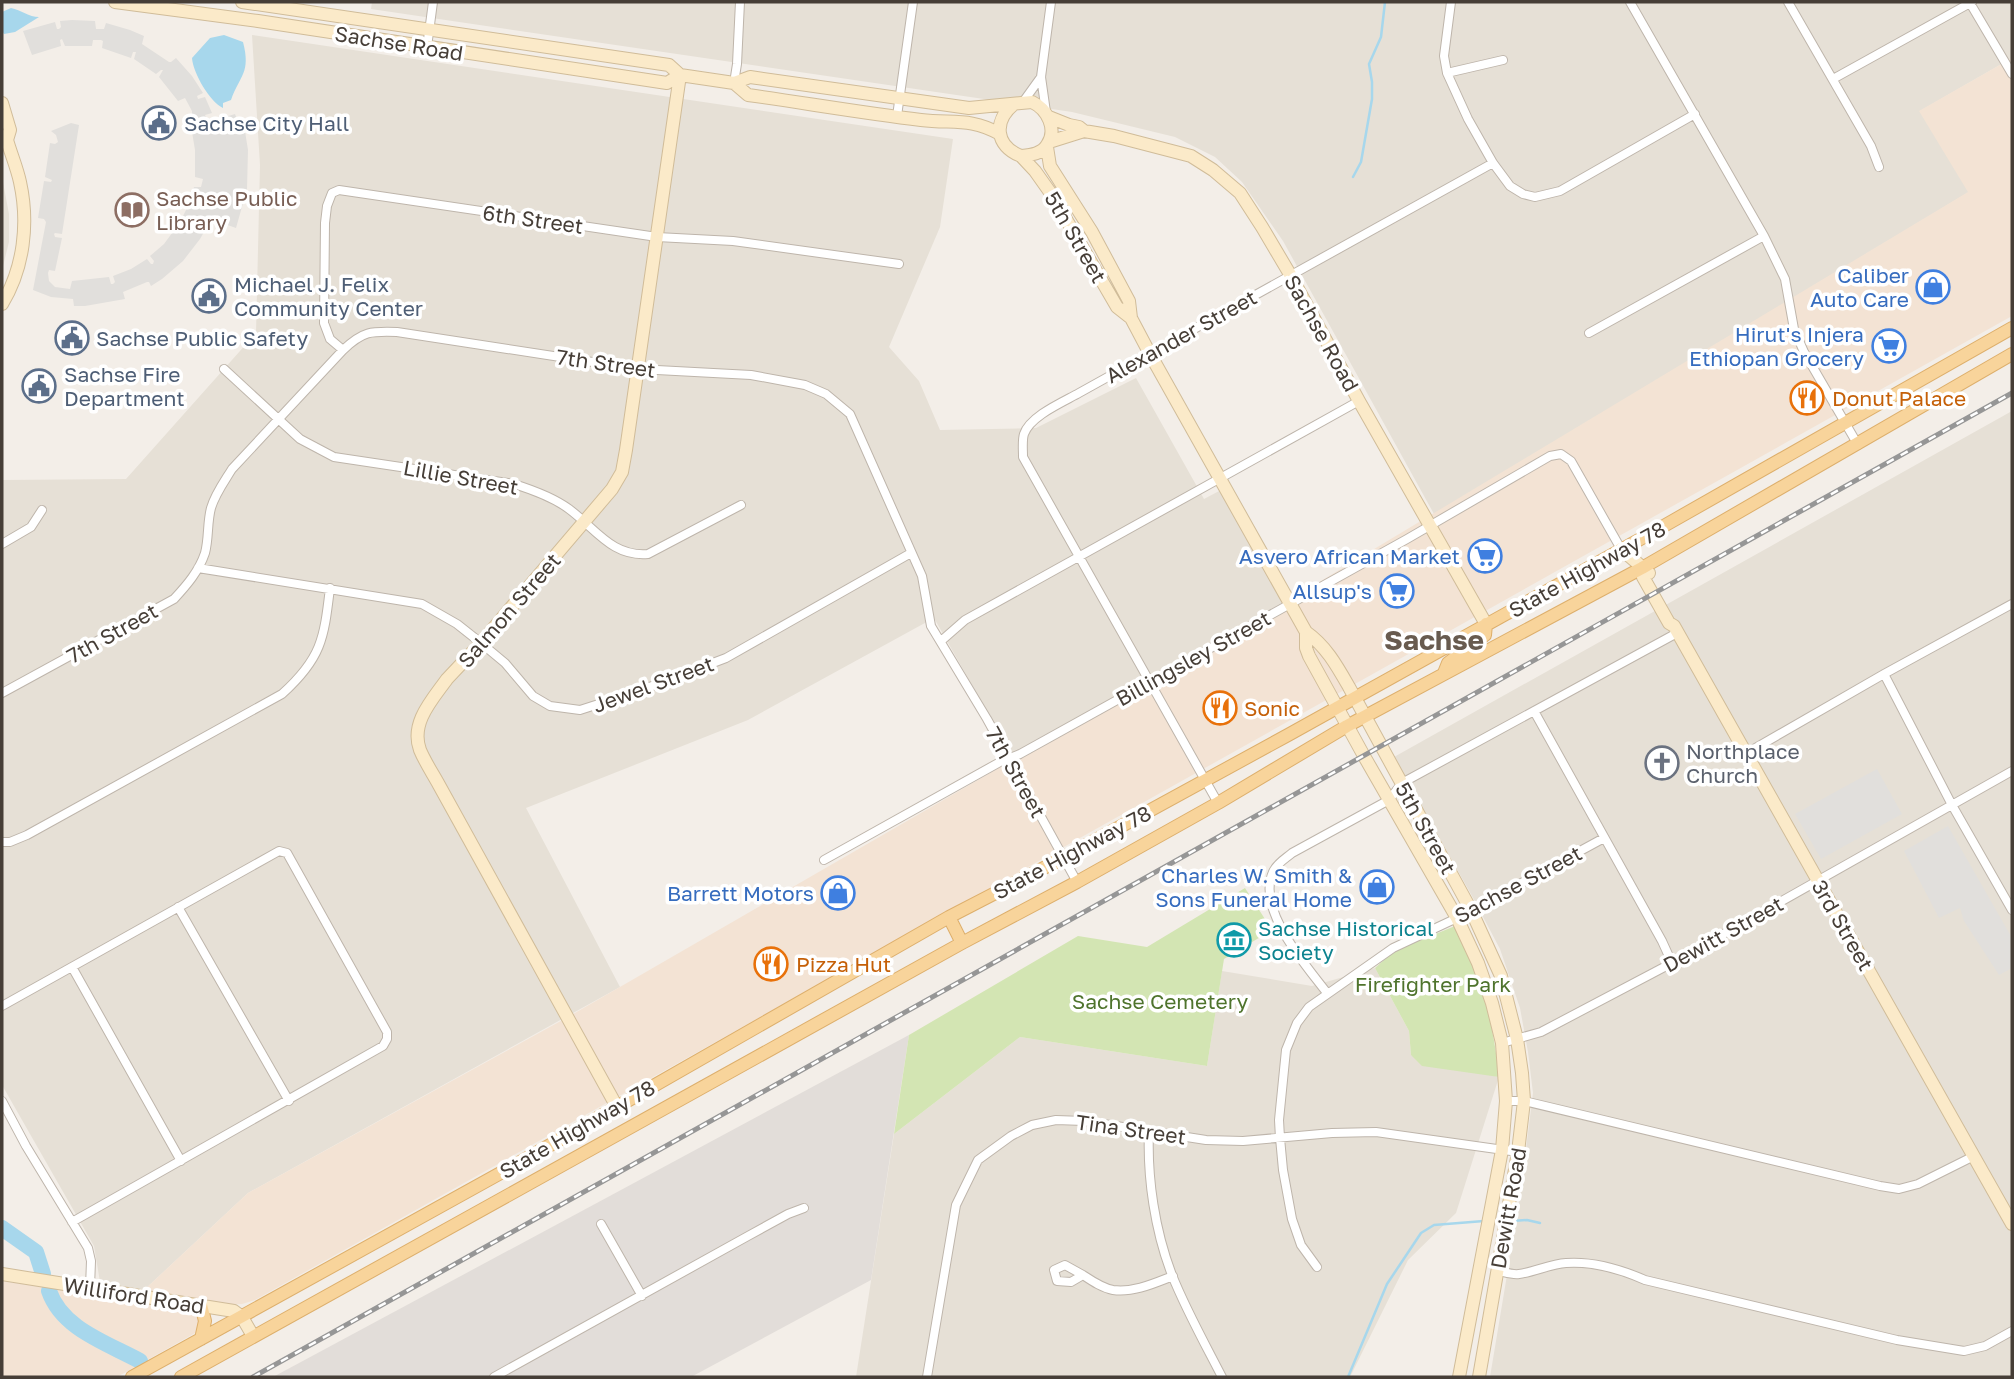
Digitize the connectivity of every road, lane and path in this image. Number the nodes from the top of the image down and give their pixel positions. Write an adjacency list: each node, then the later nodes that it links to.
1 (115, 2): 11 (main road, Sachse Road)
2 (242, 2): 12 (main road, Sachse Road)
3 (433, 2): 12 (street)
4 (740, 2): 20 (street)
5 (914, 2): 21 (street)
6 (1051, 2): 18 (street)
7 (1451, 2): 15 (street)
8 (1630, 2): 24 (street)
9 (1787, 2): 19 (street)
10 (1971, 2): 16 (street); 19 (street)
11 (176, 6): 13 (main road, Sachse Road)
12 (430, 30): 13 (street); 17 (main road, Sachse Road)
13 (427, 47): 17 (main road, Sachse Road)
14 (1503, 60): 15 (street)
15 (1447, 73): 32 (street)
16 (2012, 74)
17 (680, 75): 20 (main road, Sachse Road); 35 (main road, Salmon Street)
18 (1041, 77): 23 (street); 25 (street)
19 (1833, 79): 33 (street)
20 (734, 83): 21 (main road, Sachse Road); 26 (main road, Sachse Road)
21 (900, 99): 23 (main road, Sachse Road); 26 (street)
22 (2, 103): 29 (main road)
23 (1018, 103): 25 (main road); 28 (main road)
24 (1695, 114): 32 (street); 34 (street)
25 (1048, 115): 27 (main road, Sachse Road); 30 (main road)
26 (897, 116): 28 (main road, Sachse Road)
27 (1084, 131): 30 (main road, Sachse Road); 37 (main road, Sachse Road)
28 (1000, 134): 31 (main road)
29 (4, 138): 38 (main road)
30 (1048, 144): 31 (main road); 39 (main road, 5th Street)
31 (1021, 156): 39 (main road, 5th Street)
32 (1493, 163): 37 (street, Alexander Street)
33 (1879, 167)
34 (1764, 236): 41 (street); 49 (street)
35 (657, 237): 36 (street, 6th Street); 42 (street, 6th Street); 46 (main road, Salmon Street)
36 (899, 264)
37 (1291, 276): 43 (street, Alexander Street); 47 (main road, Sachse Road)
38 (2, 304)
39 (1131, 318): 43 (main road, 5th Street)
40 (2012, 328): 49 (main road, State Highway 78)
41 (1589, 332)
42 (343, 350): 46 (street, 7th Street); 48 (street, 7th Street)
43 (1150, 354): 52 (main road, 5th Street); 60 (street, Alexander Street)
44 (2012, 354): 50 (main road, State Highway 78)
45 (224, 369): 48 (street, Lillie Street)
46 (638, 369): 55 (main road, Salmon Street); 59 (street, 7th Street)
47 (1359, 401): 52 (street); 56 (main road, Sachse Road)
48 (279, 420): 55 (street, Lillie Street); 61 (street, 7th Street)
49 (1846, 424): 50 (street); 58 (main road, State Highway 78)
50 (1858, 444): 62 (main road, State Highway 78)
51 (1562, 454): 56 (street, Billingsley Street); 58 (street, 3rd Street)
52 (1219, 479): 60 (street); 64 (main road, 5th Street)
53 (741, 505): 55 (street, Lillie Street)
54 (42, 510): 57 (street)
55 (585, 523): 70 (main road, Salmon Street)
56 (1430, 525): 64 (street, Billingsley Street); 66 (main road, Sachse Road)
57 (2, 544)
58 (1621, 549): 62 (main road, 3rd Street); 66 (main road, State Highway 78)
59 (911, 554): 69 (street, 7th Street); 70 (street, Jewel Street)
60 (1080, 556): 69 (street); 73 (street)
61 (198, 568): 63 (street, Jewel Street); 74 (street, 7th Street)
62 (1642, 569): 67 (main road, 3rd Street); 71 (main road, State Highway 78)
63 (330, 588): 70 (street, Jewel Street); 91 (street)
64 (1290, 604): 68 (main road, 5th Street); 73 (street, Billingsley Street)
65 (2012, 604): 72 (street)
66 (1486, 624): 71 (main road); 75 (main road, State Highway 78)
67 (1676, 629): 77 (street); 80 (main road, 3rd Street)
68 (1306, 632): 75 (main road, 5th Street); 76 (main road, 5th Street)
69 (941, 641): 81 (street, 7th Street)
70 (481, 643): 112 (main road, Salmon Street)
71 (1444, 674): 78 (main road, State Highway 78)
72 (1884, 674): 80 (street); 87 (street)
73 (1149, 683): 81 (street, Billingsley Street); 83 (street)
74 (2, 693)
75 (1355, 698): 76 (main road, State Highway 78); 78 (main road, 5th Street)
76 (1337, 707): 79 (main road, 5th Street); 83 (main road, State Highway 78)
77 (1534, 711): 84 (street); 90 (street)
78 (1365, 717): 79 (main road, State Highway 78); 84 (main road, 5th Street)
79 (1347, 726): 85 (main road, 5th Street); 86 (main road, State Highway 78)
80 (1745, 754): 94 (main road, 3rd Street)
81 (1008, 759): 92 (street, 7th Street); 93 (street, Billingsley Street)
82 (2012, 771): 87 (street, Dewitt Street)
83 (1205, 781): 86 (street); 92 (main road, State Highway 78)
84 (1402, 783): 85 (street); 88 (main road, 5th Street)
85 (1389, 800): 89 (main road, 5th Street); 104 (street)
86 (1218, 803): 95 (main road, State Highway 78)
87 (1952, 805): 94 (street, Dewitt Street); 98 (street)
88 (1420, 815): 89 (main road); 97 (main road, 5th Street)
89 (1403, 824): 100 (main road, 5th Street)
90 (1604, 838): 97 (street, Sachse Street); 102 (street)
91 (2, 842)
92 (1063, 858): 95 (street, 7th Street); 99 (main road, State Highway 78)
93 (824, 860)
94 (1817, 880): 102 (street, Dewitt Street); 117 (main road, 3rd Street)
95 (1077, 882): 101 (main road, State Highway 78)
96 (178, 907): 103 (street); 109 (street); 109 (street)
97 (1471, 910): 100 (street, Sachse Street); 106 (main road, 5th Street)
98 (2012, 910)
99 (949, 918): 101 (main road); 112 (main road, State Highway 78)
100 (1457, 918): 104 (street, Sachse Street); 107 (main road, 5th Street)
101 (962, 943): 136 (main road, State Highway 78)
102 (1672, 963): 106 (street, Dewitt Street)
103 (72, 967): 105 (street); 118 (street)
104 (1327, 993): 114 (street, Sachse Street)
105 (2, 1006)
106 (1517, 1039): 107 (street, Dewitt Street); 111 (main road, Dewitt Road)
107 (1502, 1043): 110 (main road, Dewitt Road)
108 (2, 1101): 120 (street)
109 (289, 1101): 118 (street)
110 (1506, 1101): 111 (street); 115 (main road, Dewitt Road)
111 (1524, 1101): 116 (main road, Dewitt Road); 117 (street)
112 (617, 1107): 133 (main road, State Highway 78)
113 (1149, 1131): 114 (street, Tina Street); 128 (street); 141 (street, Tina Street)
114 (1280, 1138): 115 (street, Tina Street); 123 (street, Sachse Street)
115 (1502, 1150): 116 (street, Tina Street); 124 (main road, Dewitt Road)
116 (1518, 1152): 125 (main road, Dewitt Road)
117 (1974, 1156): 122 (main road, 3rd Street)
118 (181, 1161): 120 (street)
119 (804, 1208): 130 (street)
120 (72, 1222): 129 (street)
121 (601, 1224): 130 (street)
122 (2012, 1224)
123 (1317, 1267)
124 (1479, 1267): 125 (main road); 132 (main road, Dewitt Road)
125 (1498, 1271): 134 (main road, Dewitt Road); 135 (street)
126 (2, 1274): 129 (main road, Williford Road)
127 (1083, 1275): 128 (street)
128 (1172, 1276): 142 (street)
129 (90, 1287): 131 (main road, Williford Road)
130 (642, 1296): 140 (street)
131 (201, 1305): 133 (main road, Williford Road); 137 (main road)
132 (1470, 1313): 134 (main road); 143 (main road, Dewitt Road)
133 (242, 1317): 136 (main road); 137 (main road, State Highway 78)
134 (1489, 1317): 144 (main road, Dewitt Road)
135 (2012, 1331)
136 (253, 1336): 139 (main road, State Highway 78)
137 (201, 1339): 138 (main road, State Highway 78)
138 (132, 1377)
139 (181, 1377)
140 (494, 1377)
141 (927, 1377)
142 (1222, 1377)
143 (1459, 1377)
144 (1479, 1377)

